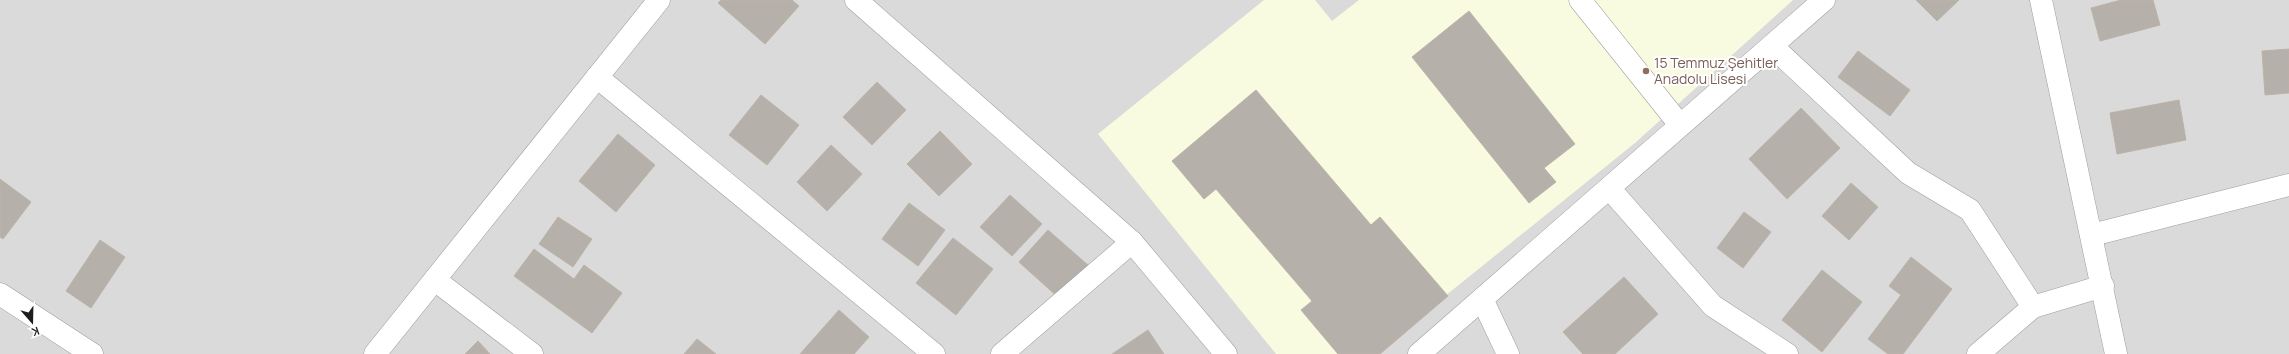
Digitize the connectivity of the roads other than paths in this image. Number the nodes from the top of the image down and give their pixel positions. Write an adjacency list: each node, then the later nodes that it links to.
1 (659, 0): 7 (street)
2 (856, 0): 12 (street)
3 (1580, 0): 8 (street)
4 (1824, 0): 6 (street)
5 (2041, 0): 11 (street)
6 (1772, 46): 8 (street); 17 (street)
7 (597, 77): 13 (street); 21 (street)
8 (1680, 126): 10 (street)
9 (2289, 185): 11 (street)
10 (1610, 188): 16 (street); 26 (street)
11 (2092, 235): 14 (street)
12 (1132, 242): 22 (street); 23 (street)
13 (435, 280): 19 (street); 20 (street)
14 (2103, 286): 17 (street); 28 (street)
15 (0, 294): 18 (street)
16 (1482, 299): 24 (street); 25 (street)
17 (2033, 307): 27 (street)
18 (92, 354)
19 (375, 354)
20 (532, 354)
21 (934, 354)
22 (1002, 354)
23 (1226, 354)
24 (1418, 354)
25 (1508, 354)
26 (1787, 354)
27 (1978, 354)
28 (2116, 354)

